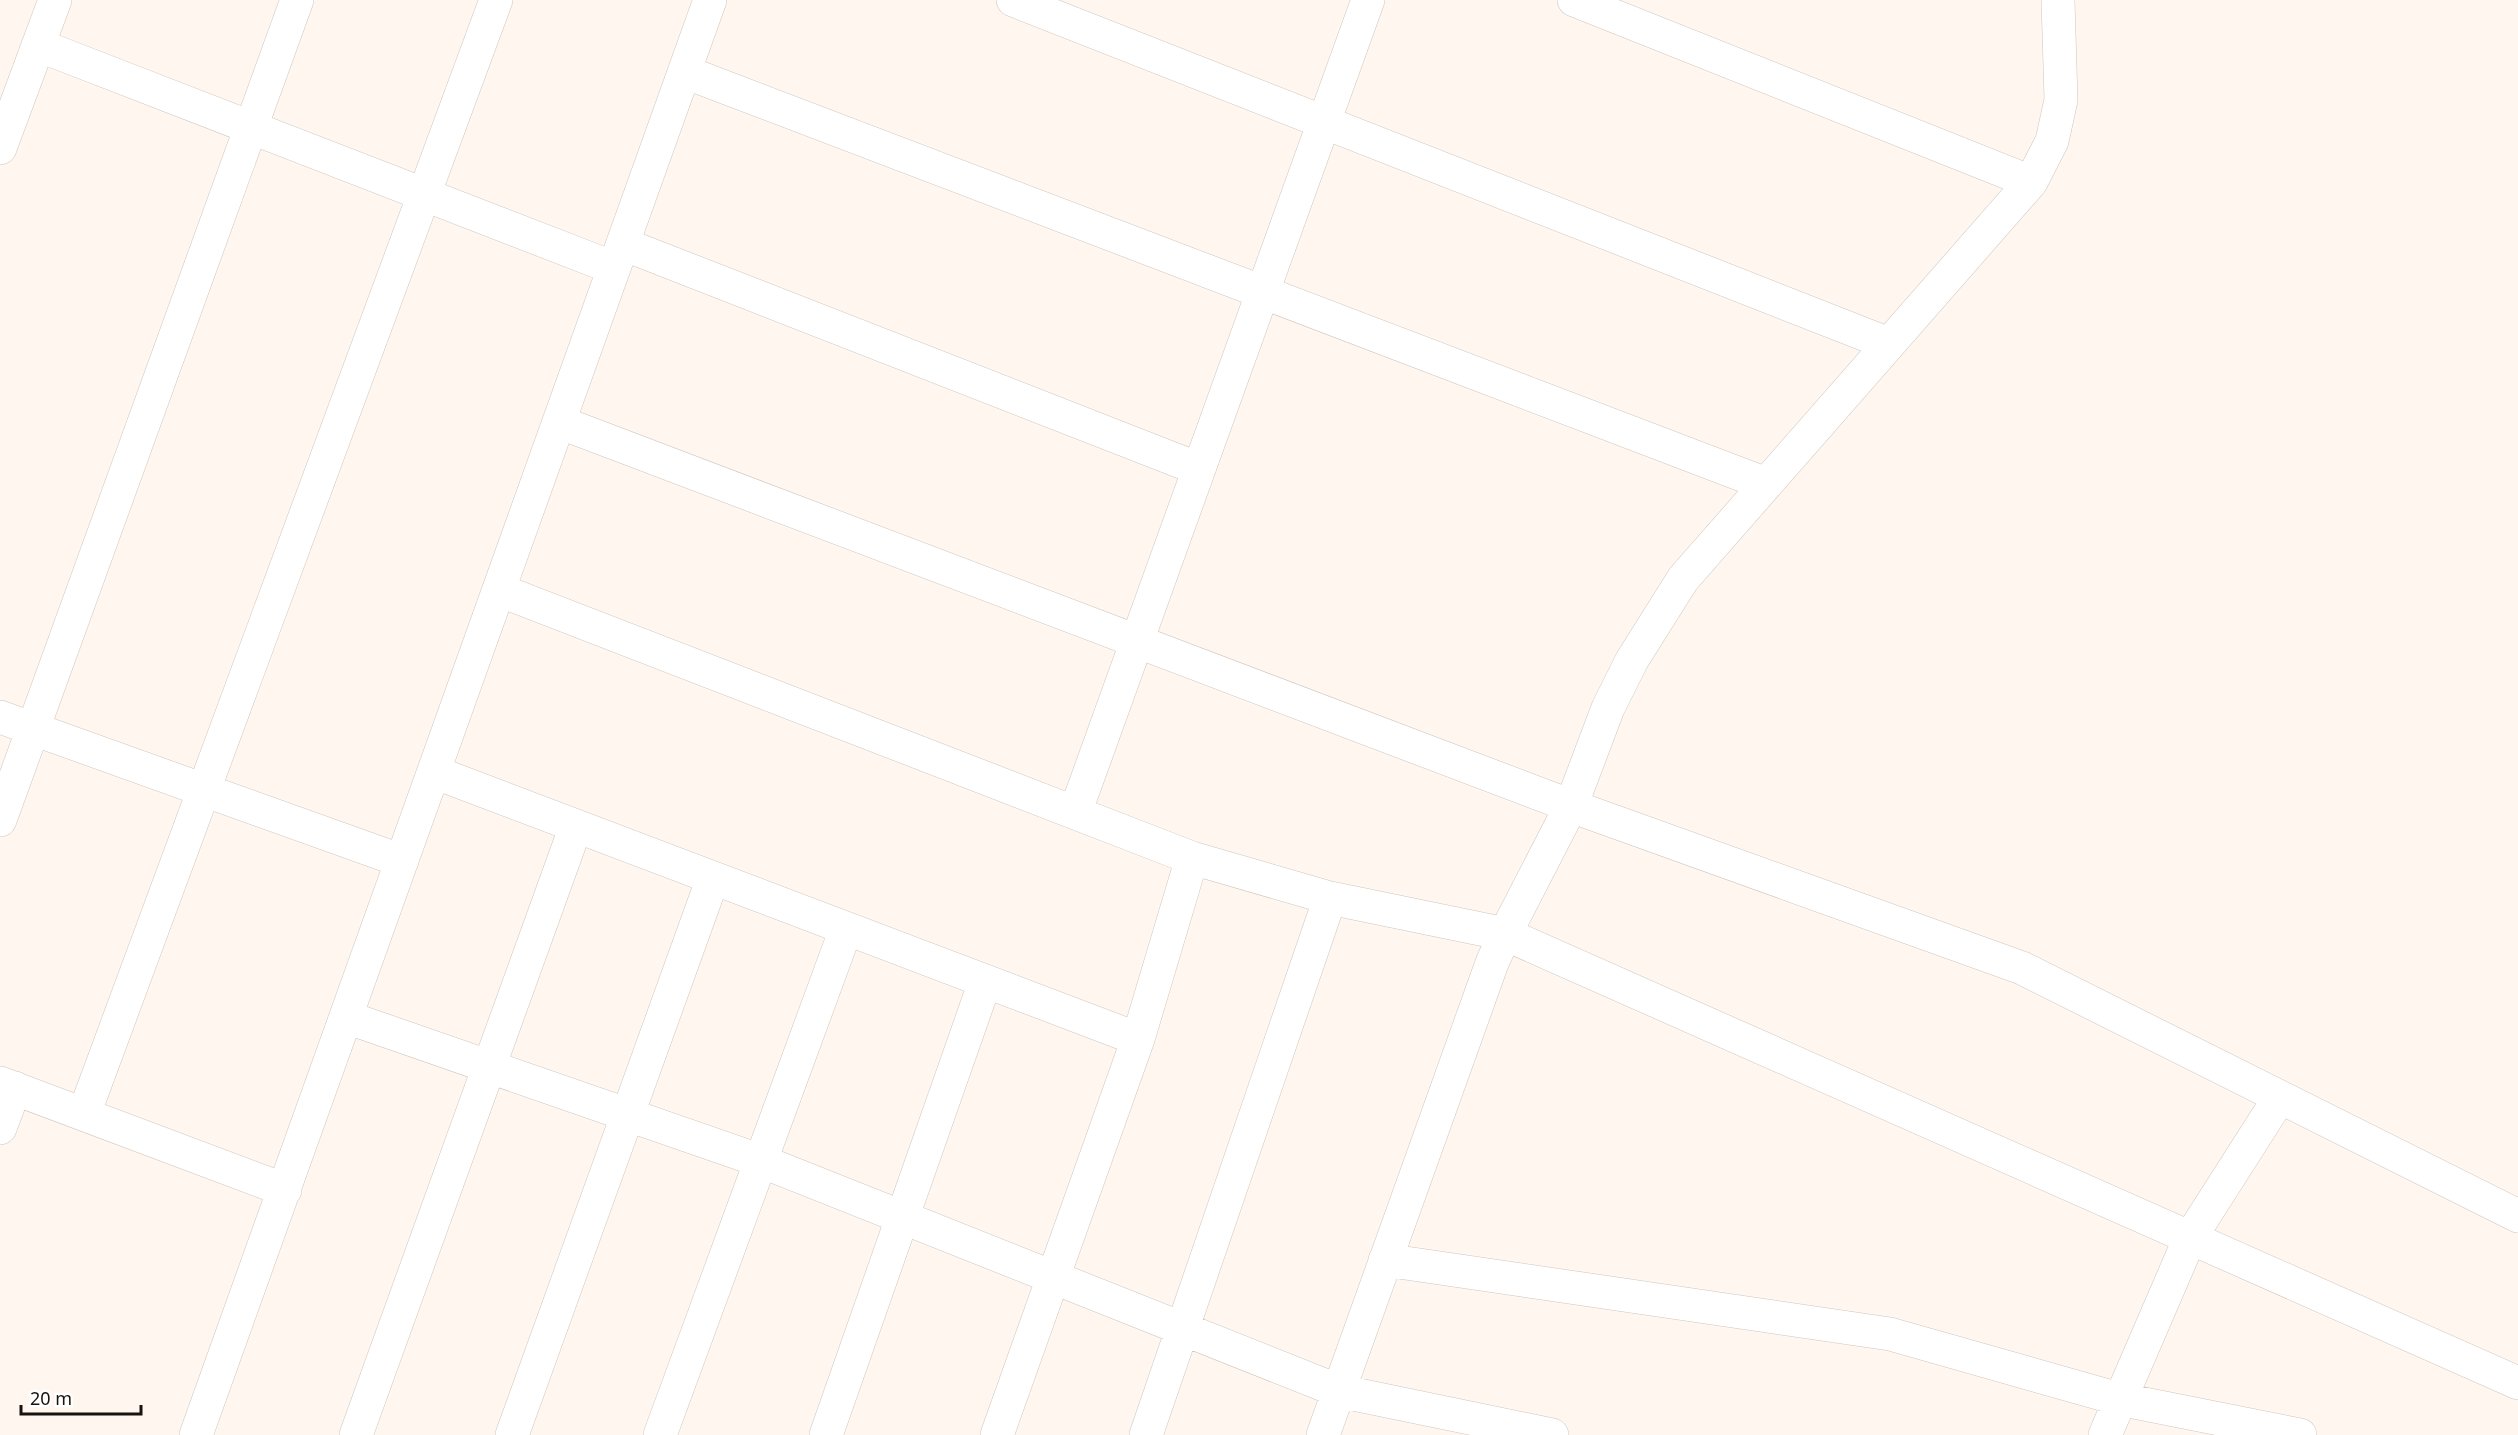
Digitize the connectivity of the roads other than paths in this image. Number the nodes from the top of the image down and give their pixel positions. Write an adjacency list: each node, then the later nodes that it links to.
1 (55, 0): 9 (street)
2 (297, 0): 12 (street)
3 (496, 0): 15 (street)
4 (710, 0): 10 (street)
5 (1013, 0): 11 (street)
6 (1368, 0): 11 (street)
7 (1574, 0): 14 (street)
8 (2058, 0): 14 (street)
9 (39, 45): 12 (street); 13 (street)
10 (685, 72): 16 (street); 17 (street)
11 (1325, 121): 17 (street); 18 (street)
12 (252, 126): 15 (street); 25 (street)
13 (0, 148)
14 (2031, 182): 18 (street)
15 (424, 194): 16 (street); 27 (street)
16 (619, 256): 19 (street); 20 (street)
17 (1263, 292): 20 (street); 21 (street)
18 (1889, 344): 21 (street)
19 (559, 422): 22 (street); 23 (street)
20 (1199, 469): 23 (street)
21 (1766, 484): 28 (street)
22 (499, 590): 26 (street); 29 (street)
23 (1137, 642): 28 (street); 29 (street)
24 (0, 717): 25 (street)
25 (34, 728): 27 (street); 30 (street)
26 (434, 772): 31 (street); 33 (street)
27 (205, 789): 33 (street); 44 (street)
28 (1571, 806): 37 (street); 43 (street)
29 (1075, 813): 32 (street)
30 (0, 820)
31 (576, 826): 34 (street); 41 (street)
32 (1192, 858): 35 (street); 40 (street)
33 (402, 861): 39 (street)
34 (713, 878): 36 (street); 45 (street)
35 (1330, 898): 37 (street); 54 (street)
36 (846, 929): 38 (street); 47 (street)
37 (1505, 934): 51 (street); 52 (street)
38 (986, 982): 40 (street); 49 (street)
39 (346, 1017): 41 (street); 48 (street)
40 (1138, 1039): 53 (street)
41 (489, 1068): 45 (street); 59 (street)
42 (7, 1085): 44 (street); 46 (street)
43 (2280, 1097): 50 (street); 51 (street)
44 (84, 1114): 48 (street)
45 (628, 1115): 47 (street); 60 (street)
46 (0, 1128)
47 (761, 1161): 49 (street); 61 (street)
48 (285, 1190): 58 (street)
49 (904, 1216): 53 (street); 62 (street)
50 (2518, 1216)
51 (2190, 1238): 55 (street); 57 (street)
52 (1385, 1260): 56 (street); 57 (street)
53 (1053, 1278): 54 (street); 63 (street)
54 (1184, 1331): 56 (street); 64 (street)
55 (2518, 1383)
56 (1339, 1391): 65 (street); 66 (street)
57 (2120, 1399): 67 (street); 68 (street)
58 (196, 1435)
59 (356, 1435)
60 (512, 1435)
61 (660, 1435)
62 (826, 1435)
63 (997, 1435)
64 (1146, 1435)
65 (1323, 1435)
66 (1552, 1435)
67 (2105, 1435)
68 (2300, 1435)

